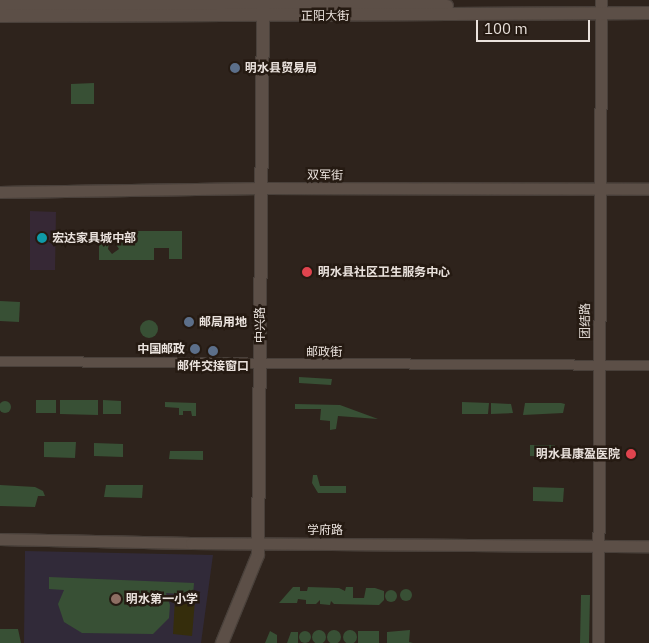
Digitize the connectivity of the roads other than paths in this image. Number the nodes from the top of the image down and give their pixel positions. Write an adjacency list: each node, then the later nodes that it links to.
1 (649, 5): 3 (main road, 正阳大街)
2 (0, 6): 4 (main road, 正阳大街)
3 (601, 6): 4 (main road, 正阳大街); 5 (main road, 正阳大街); 8 (street, 团结路)
4 (263, 8): 6 (main road, 正阳大街); 7 (main road, 中兴路)
5 (649, 13)
6 (0, 16)
7 (261, 188): 8 (street, 双军街); 10 (street, 双军街); 12 (main road, 中兴路)
8 (600, 189): 9 (street, 双军街); 13 (street, 团结路)
9 (649, 189)
10 (0, 192)
11 (0, 361): 12 (street, 邮政街)
12 (260, 365): 13 (street, 邮政街); 16 (main road, 中兴路)
13 (599, 365): 14 (street, 邮政街); 17 (street, 团结路)
14 (649, 365)
15 (0, 539): 16 (street, 学府路)
16 (258, 544): 17 (street, 学府路); 19 (main road, 中兴路)
17 (600, 545): 18 (street, 学府路); 20 (street, 团结路)
18 (649, 546)
19 (222, 643)
20 (598, 643)

